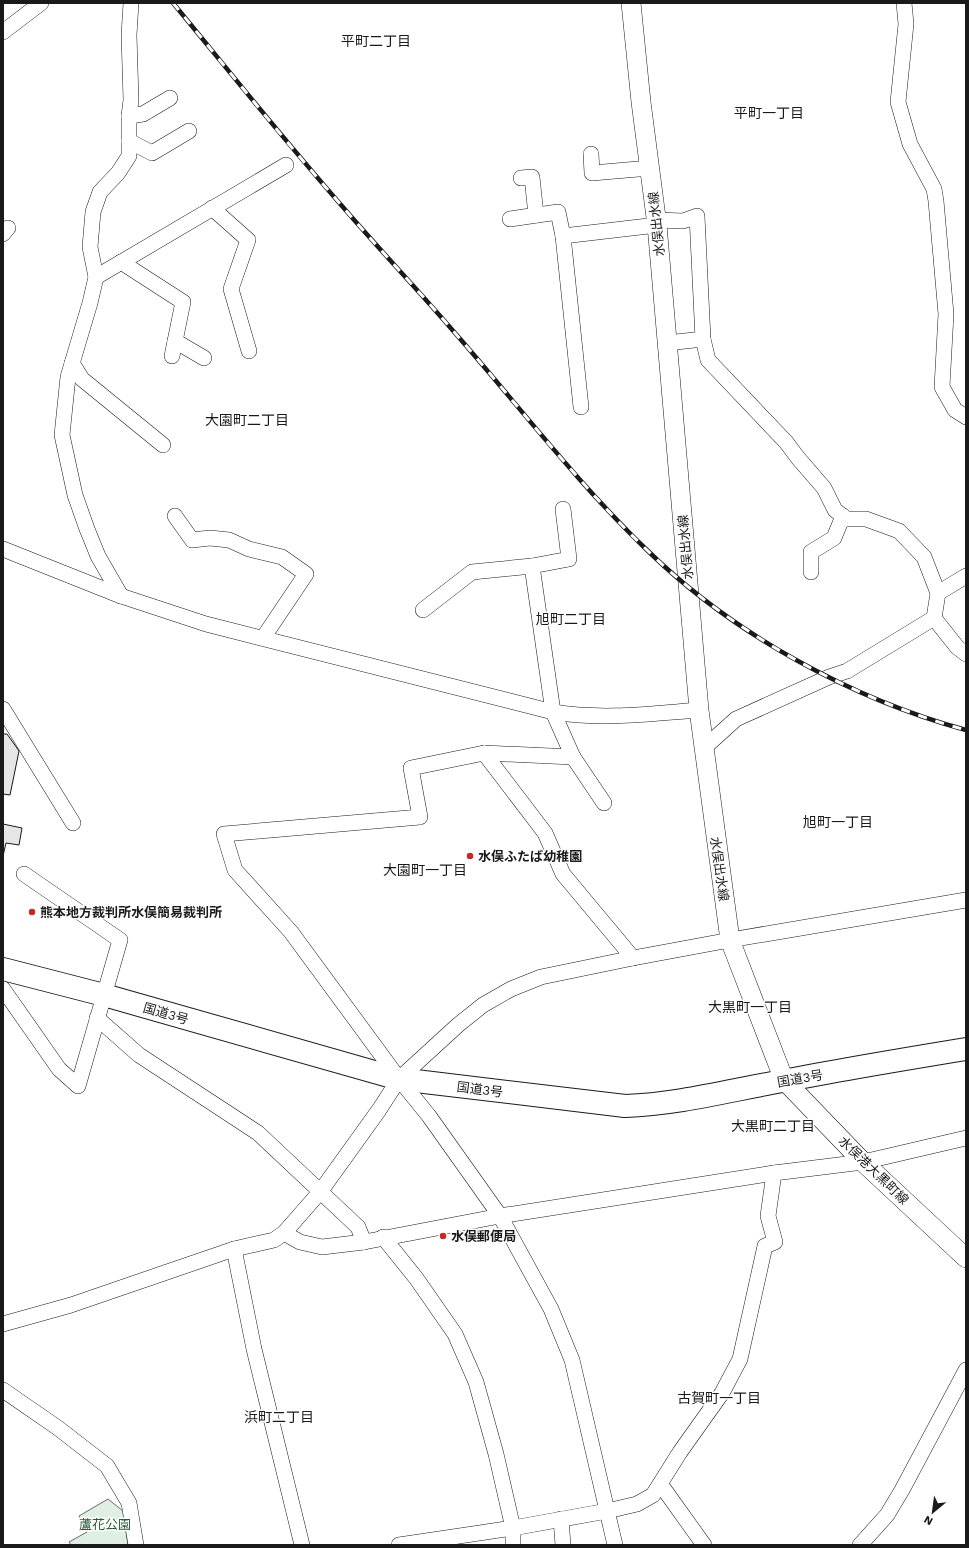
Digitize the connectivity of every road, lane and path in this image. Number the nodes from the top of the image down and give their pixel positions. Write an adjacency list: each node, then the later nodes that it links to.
1 (41, 3): 5 (street)
2 (131, 3): 7 (street)
3 (632, 3): 12 (main road, 水俣出水線)
4 (904, 3): 27 (street)
5 (3, 32)
6 (170, 98): 7 (street)
7 (129, 116): 9 (street)
8 (189, 131): 9 (street)
9 (130, 141): 20 (street)
10 (591, 154): 12 (street)
11 (286, 166): 14 (street)
12 (650, 168): 17 (main road, 水俣出水線)
13 (532, 177): 15 (street)
14 (212, 208): 19 (street); 23 (street)
15 (536, 215): 16 (street); 18 (street)
16 (510, 219)
17 (657, 222): 18 (street); 21 (street); 22 (main road, 水俣出水線)
18 (563, 236): 26 (street)
19 (121, 262): 20 (street); 24 (street)
20 (96, 277): 25 (street)
21 (702, 339): 22 (street); 31 (street)
22 (668, 342): 43 (main road, 水俣出水線)
23 (249, 351)
24 (204, 358)
25 (72, 363): 28 (street); 37 (street)
26 (580, 407)
27 (966, 417)
28 (163, 445)
29 (563, 509): 33 (street)
30 (175, 516): 40 (street)
31 (843, 516): 34 (street); 36 (street)
32 (3, 549): 37 (street)
33 (532, 566): 38 (street); 44 (street)
34 (811, 572)
35 (966, 576): 36 (street)
36 (938, 593): 39 (street)
37 (121, 596): 40 (street)
38 (423, 610)
39 (934, 618): 41 (street); 45 (street)
40 (263, 638): 44 (street)
41 (966, 654)
42 (3, 709): 49 (street)
43 (699, 710): 44 (street); 45 (main road, 水俣出水線)
44 (553, 712): 47 (street)
45 (704, 748): 52 (main road, 水俣出水線)
46 (484, 753): 47 (street); 53 (street); 59 (street)
47 (573, 757): 48 (street)
48 (604, 803)
49 (73, 823)
50 (24, 874): 56 (street)
51 (966, 900): 52 (street)
52 (730, 940): 53 (street); 60 (main road, 水俣出水線)
53 (633, 958): 59 (street)
54 (3, 969): 56 (highway, 国道3号)
55 (3, 989): 57 (street)
56 (104, 995): 57 (street); 59 (highway, 国道3号)
57 (97, 1018): 64 (street)
58 (966, 1049): 60 (highway, 国道3号)
59 (399, 1079): 60 (highway, 国道3号); 64 (street); 65 (street)
60 (784, 1080): 62 (main road, 水俣港大黒町線)
61 (966, 1138): 62 (street)
62 (863, 1162): 63 (street); 70 (main road, 水俣港大黒町線)
63 (774, 1173): 65 (street); 74 (street)
64 (320, 1192): 66 (street); 68 (street)
65 (500, 1216): 67 (street); 75 (street)
66 (284, 1234): 68 (street); 69 (street)
67 (382, 1237): 68 (street); 77 (street)
68 (364, 1242)
69 (234, 1248): 71 (street); 79 (street)
70 (966, 1258)
71 (3, 1324)
72 (966, 1370): 85 (street)
73 (3, 1390): 78 (street)
74 (661, 1485): 75 (street); 84 (street)
75 (607, 1511): 76 (street); 83 (street)
76 (561, 1519): 77 (street); 82 (street)
77 (513, 1528): 80 (street); 81 (street)
78 (136, 1545)
79 (302, 1545)
80 (399, 1545)
81 (513, 1545)
82 (563, 1545)
83 (616, 1545)
84 (704, 1545)
85 (860, 1545)

